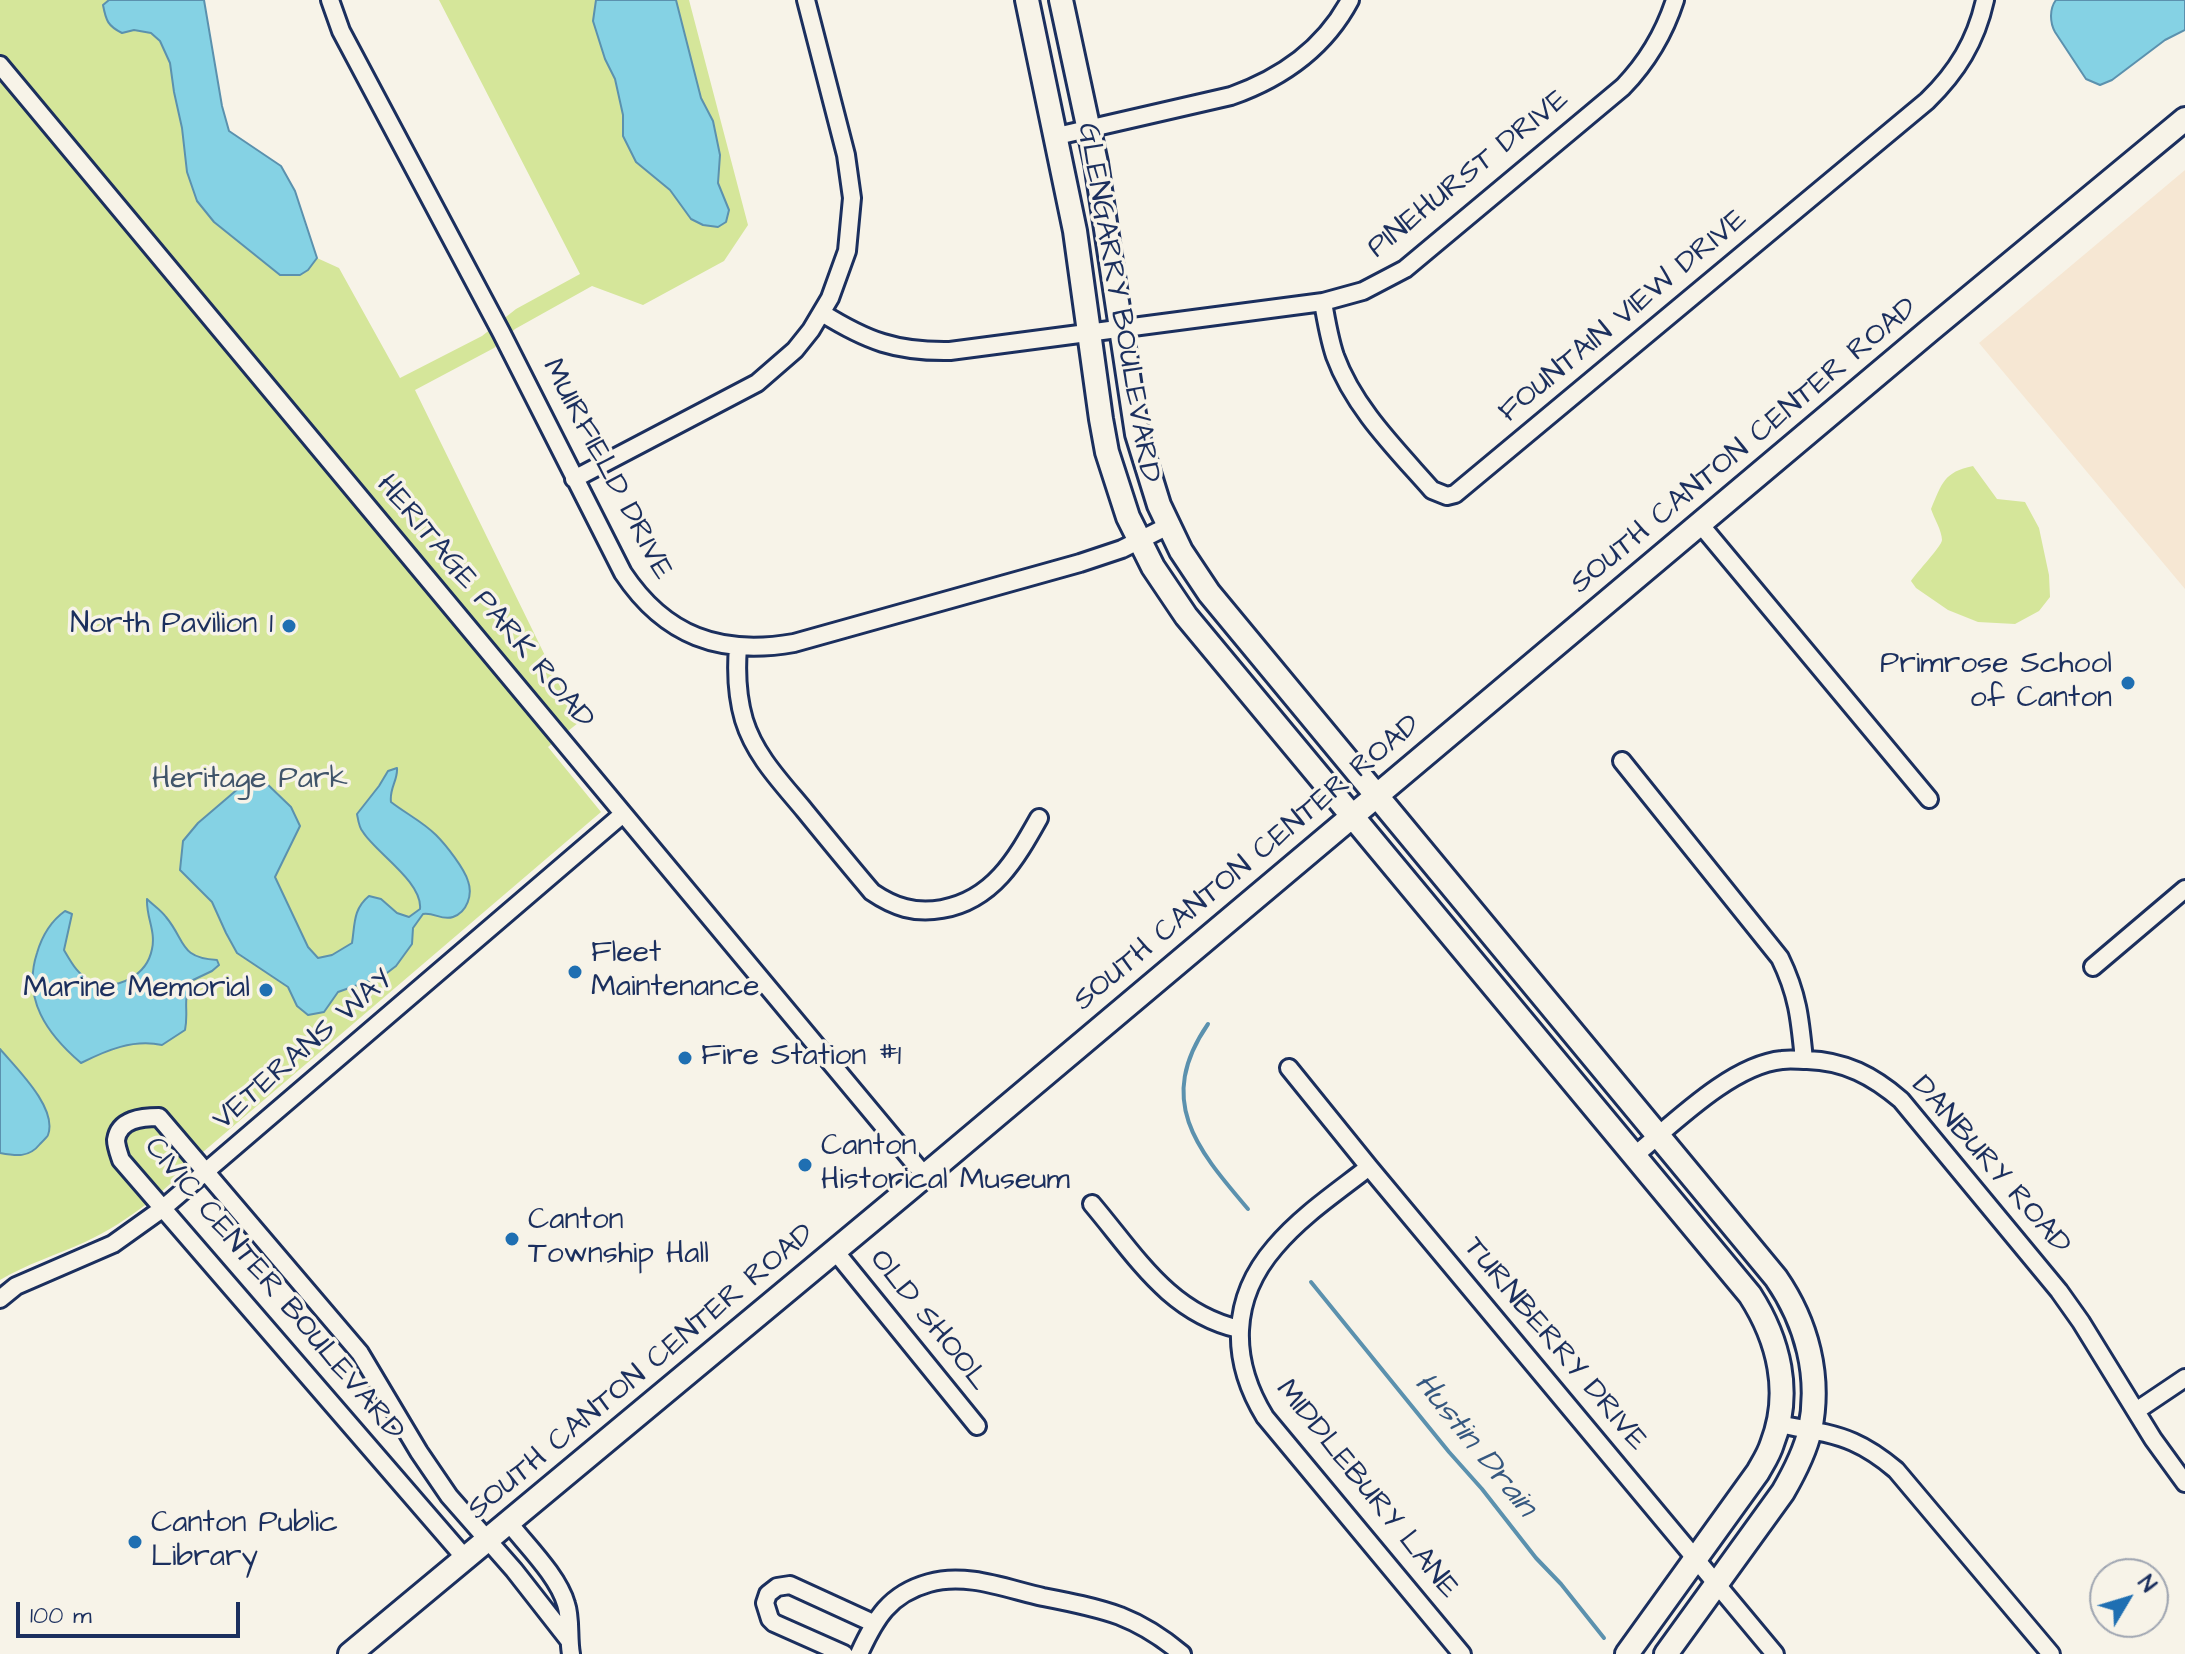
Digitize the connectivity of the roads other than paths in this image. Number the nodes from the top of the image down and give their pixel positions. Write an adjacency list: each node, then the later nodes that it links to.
1 (330, 0): 16 (street, MUIRFIELD DRIVE)
2 (806, 0): 13 (street)
3 (1027, 0): 11 (street, GLENGARRY BOULEVARD)
4 (1061, 0): 10 (street, GLENGARRY BOULEVARD)
5 (1350, 0): 10 (street)
6 (1675, 0): 12 (street, PINEHURST DRIVE)
7 (1985, 0): 12 (street, FOUNTAIN VIEW DRIVE)
8 (0, 65): 26 (street, HERITAGE PARK ROAD)
9 (2185, 119): 17 (street, SOUTH CANTON CENTER ROAD)
10 (1089, 129): 11 (street); 14 (street, GLENGARRY BOULEVARD)
11 (1057, 136): 15 (street, GLENGARRY BOULEVARD)
12 (1323, 302): 14 (street, PINEHURST DRIVE)
13 (822, 313): 15 (street, PINEHURST DRIVE); 16 (street)
14 (1121, 329): 15 (street, PINEHURST DRIVE); 18 (street, GLENGARRY BOULEVARD)
15 (1090, 333): 19 (street, GLENGARRY BOULEVARD)
16 (574, 479): 22 (street, MUIRFIELD DRIVE)
17 (1700, 524): 24 (street, SOUTH CANTON CENTER ROAD); 25 (street)
18 (1168, 526): 19 (street, MUIRFIELD DRIVE); 20 (street, GLENGARRY BOULEVARD)
19 (1140, 540): 21 (street, GLENGARRY BOULEVARD); 22 (street, MUIRFIELD DRIVE)
20 (1233, 622): 21 (street); 24 (street, GLENGARRY BOULEVARD)
21 (1208, 643): 27 (street, GLENGARRY BOULEVARD)
22 (738, 647): 28 (street)
23 (1622, 761): 33 (street)
24 (1376, 795): 27 (street, SOUTH CANTON CENTER ROAD); 30 (street, GLENGARRY BOULEVARD)
25 (1929, 799)
26 (623, 814): 40 (street, VETERANS WAY); 41 (street, HERITAGE PARK ROAD)
27 (1352, 815): 31 (street, GLENGARRY BOULEVARD); 41 (street, SOUTH CANTON CENTER ROAD)
28 (1039, 818)
29 (2185, 889): 32 (street)
30 (1475, 915): 31 (street); 35 (street, GLENGARRY BOULEVARD)
31 (1451, 935): 36 (street, GLENGARRY BOULEVARD)
32 (2093, 967)
33 (1804, 1060): 37 (street, DANBURY ROAD); 50 (street, DANBURY ROAD)
34 (1289, 1068): 39 (street, TURNBERRY DRIVE)
35 (1607, 1074): 36 (street); 37 (street, GLENGARRY BOULEVARD)
36 (1583, 1094): 38 (street, GLENGARRY BOULEVARD)
37 (1659, 1136): 38 (street, DANBURY ROAD); 45 (street, GLENGARRY BOULEVARD)
38 (1634, 1156): 46 (street, GLENGARRY BOULEVARD)
39 (1369, 1167): 48 (street, MIDDLEBURY LANE); 58 (street, TURNBERRY DRIVE)
40 (205, 1172): 43 (street, VETERANS WAY); 43 (street, CIVIC CENTER BOULEVARD); 56 (street, CIVIC CENTER BOULEVARD)
41 (925, 1176): 44 (street, SOUTH CANTON CENTER ROAD)
42 (1092, 1204): 48 (street)
43 (162, 1209): 47 (street, VETERANS WAY); 57 (street, CIVIC CENTER BOULEVARD)
44 (835, 1251): 52 (street, OLD SHOOL); 55 (street, SOUTH CANTON CENTER ROAD)
45 (1766, 1266): 46 (street); 53 (street, GLENGARRY BOULEVARD)
46 (1742, 1286): 51 (street, GLENGARRY BOULEVARD)
47 (0, 1299)
48 (1239, 1329): 66 (street, MIDDLEBURY LANE)
49 (2185, 1378): 50 (street)
50 (2136, 1411): 54 (street, DANBURY ROAD)
51 (1778, 1424): 53 (street); 58 (street, GLENGARRY BOULEVARD)
52 (977, 1426)
53 (1810, 1431): 59 (street, GLENGARRY BOULEVARD); 70 (street)
54 (2185, 1483)
55 (509, 1523): 56 (street, SOUTH CANTON CENTER ROAD); 61 (street)
56 (488, 1540): 57 (street, SOUTH CANTON CENTER ROAD); 61 (street, CIVIC CENTER BOULEVARD)
57 (465, 1558): 62 (street, SOUTH CANTON CENTER ROAD)
58 (1696, 1559): 59 (street, TURNBERRY DRIVE); 67 (street, GLENGARRY BOULEVARD)
59 (1717, 1585): 68 (street, GLENGARRY BOULEVARD); 69 (street, TURNBERRY DRIVE)
60 (873, 1623): 63 (street); 64 (street); 65 (street)
61 (570, 1646)
62 (350, 1654)
63 (844, 1654)
64 (859, 1654)
65 (1182, 1654)
66 (1462, 1654)
67 (1627, 1654)
68 (1666, 1654)
69 (1775, 1654)
70 (2051, 1654)

